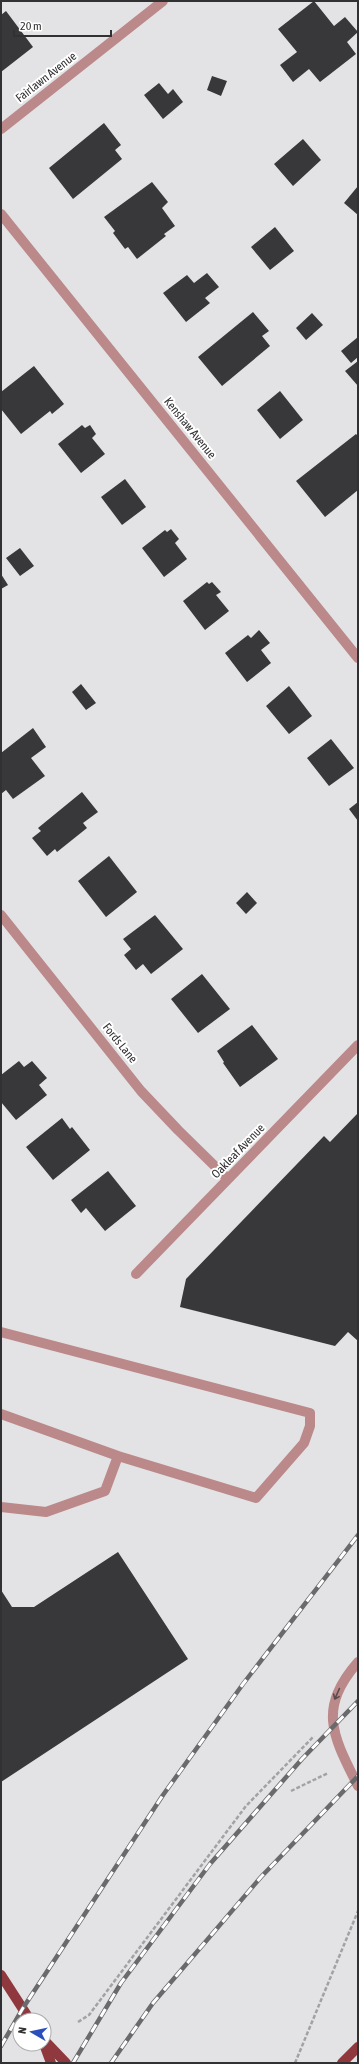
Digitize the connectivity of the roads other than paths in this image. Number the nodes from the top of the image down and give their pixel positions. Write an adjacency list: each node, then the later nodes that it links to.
1 (163, 1): 2 (street, Fairlawn Avenue)
2 (1, 129)
3 (1, 214): 4 (street, Kenshaw Avenue)
4 (358, 658)
5 (1, 915): 7 (street, Fords Lane)
6 (358, 1045): 7 (street, Oakleaf Avenue)
7 (228, 1179): 8 (street, Oakleaf Avenue)
8 (136, 1274)
9 (1, 1332): 11 (street)
10 (1, 1414): 11 (street)
11 (118, 1456): 12 (street)
12 (1, 1507)
13 (358, 1662): 14 (street, one-way to 14)
14 (358, 1786)
15 (1, 1975): 16 (main road)
16 (25, 2012)
17 (358, 2047): 24 (main road)
18 (52, 2049): 23 (main road)
19 (48, 2052): 21 (main road)
20 (52, 2052): 22 (main road)
21 (51, 2063)
22 (59, 2063)
23 (66, 2063)
24 (342, 2063)

